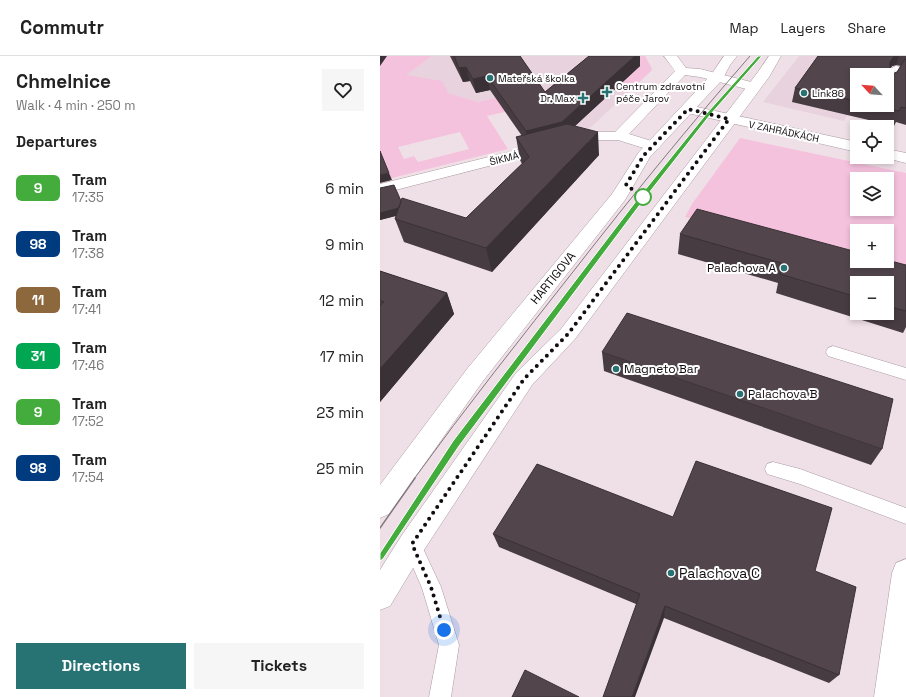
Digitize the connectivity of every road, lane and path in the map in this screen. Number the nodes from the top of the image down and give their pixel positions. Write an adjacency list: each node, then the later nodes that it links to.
1 (670, 56): 4 (main road)
2 (731, 56): 7 (main road, HARTIGOVA)
3 (775, 56): 8 (main road)
4 (682, 71): 7 (main road); 11 (main road)
5 (906, 71): 6 (lane)
6 (894, 73)
7 (717, 77): 8 (main road); 9 (main road, HARTIGOVA)
8 (754, 87): 10 (main road)
9 (688, 109): 10 (main road, V ZAHRÁDKÁCH); 13 (main road, HARTIGOVA)
10 (729, 119): 12 (main road, V ZAHRÁDKÁCH); 20 (main road)
11 (619, 136): 13 (main road, ŠIKMÁ); 14 (main road, ŠIKMÁ)
12 (850, 145)
13 (653, 146): 18 (main road, HARTIGOVA)
14 (380, 189)
15 (833, 352): 16 (lane)
16 (906, 374)
17 (772, 469): 19 (lane)
18 (380, 506)
19 (906, 516)
20 (412, 544): 22 (main road); 23 (lane)
21 (906, 574): 24 (main road)
22 (380, 596)
23 (440, 697)
24 (890, 697)

